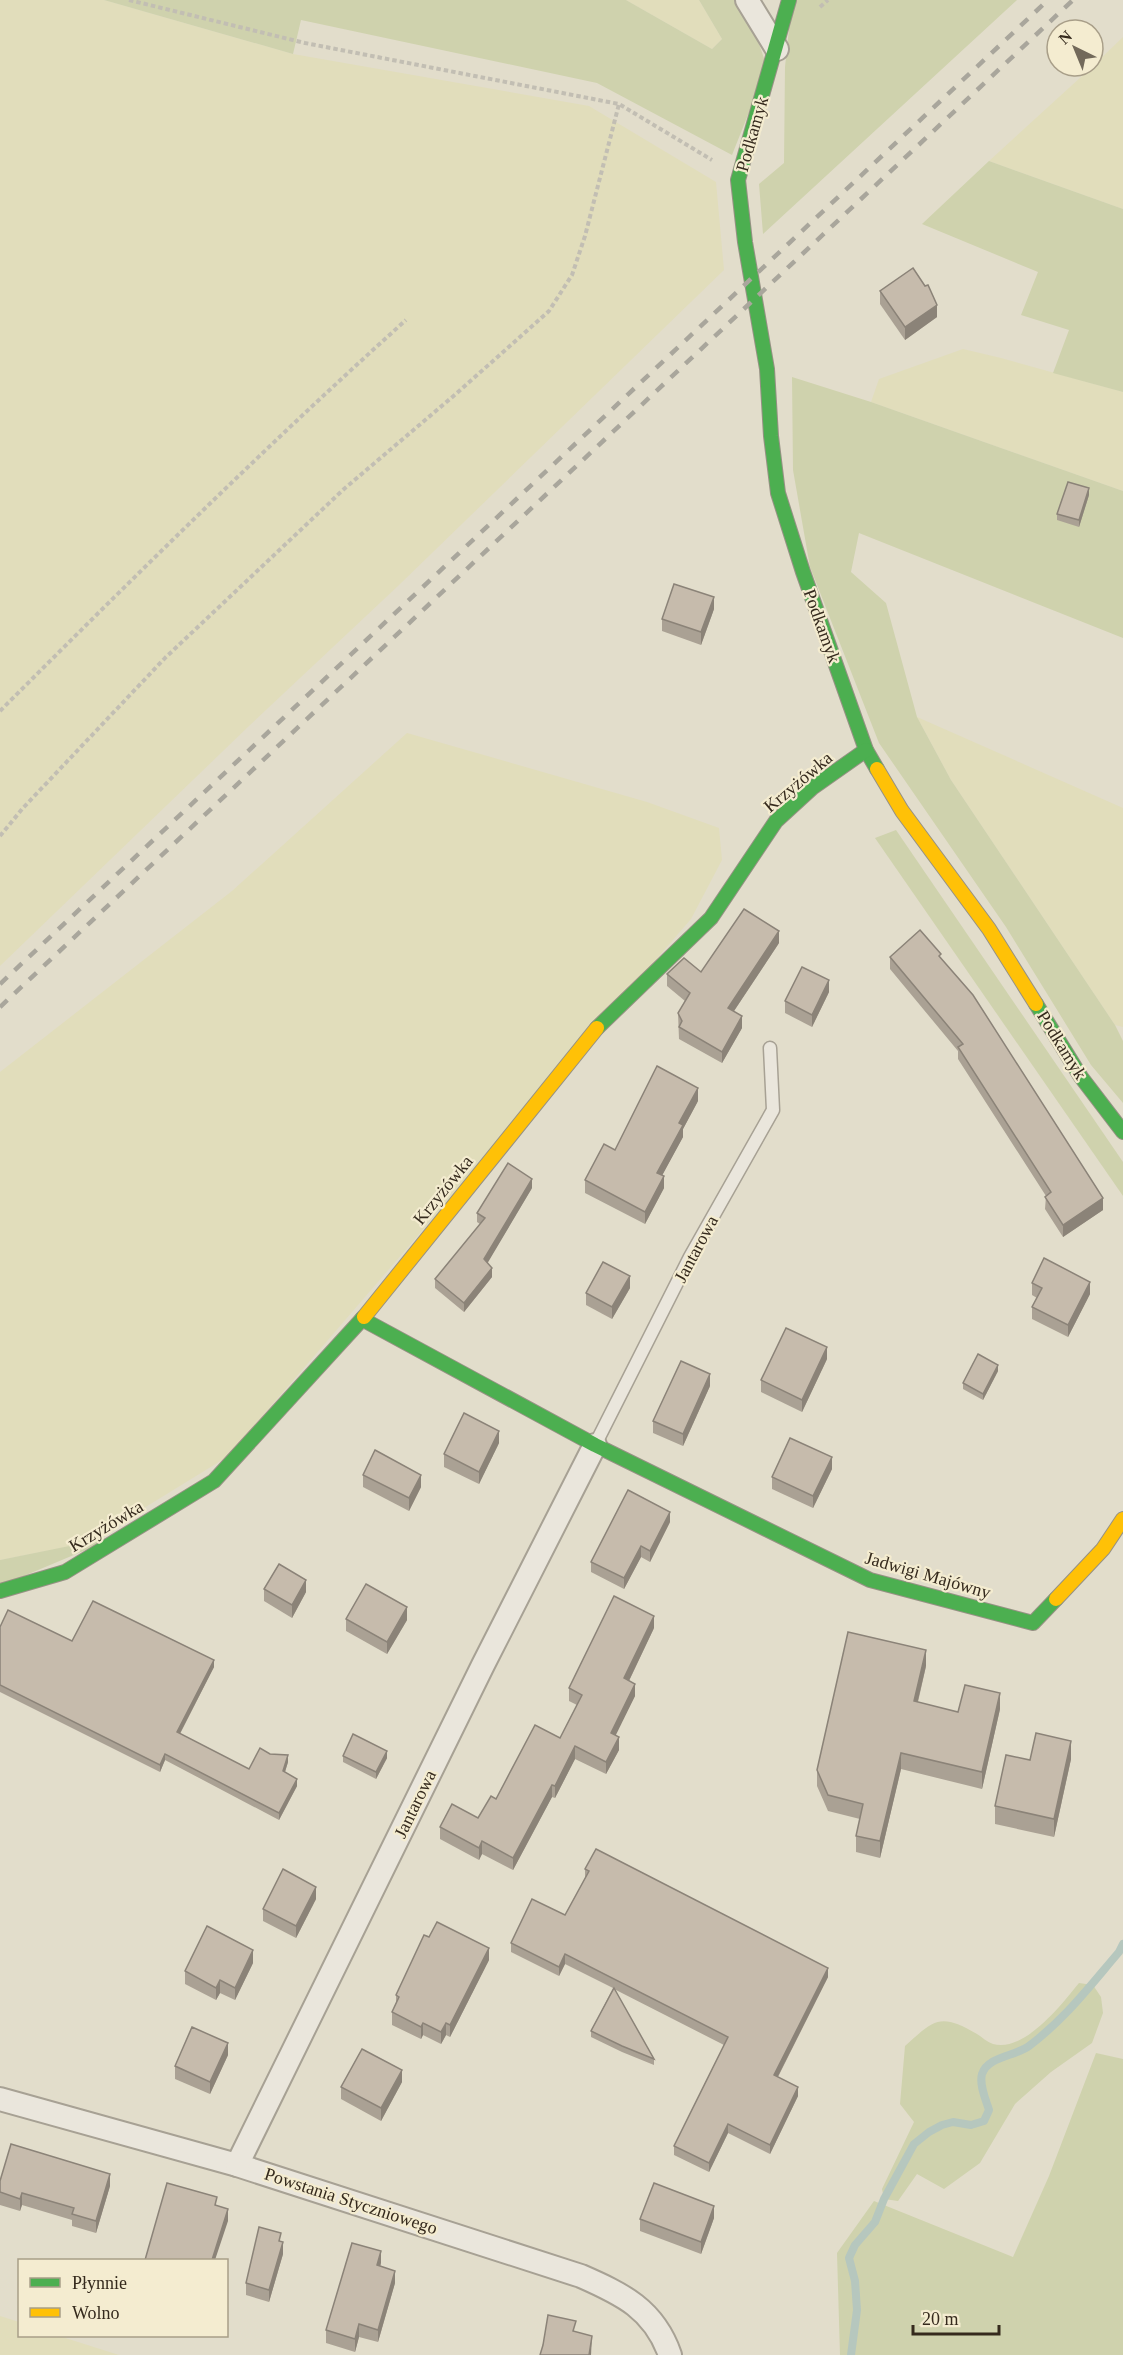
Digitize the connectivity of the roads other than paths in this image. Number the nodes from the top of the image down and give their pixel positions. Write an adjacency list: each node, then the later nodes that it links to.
1 (747, 0): 3 (street)
2 (789, 0): 3 (street, Podkamyk)
3 (777, 49): 4 (street, Podkamyk)
4 (866, 750): 6 (street, Podkamyk); 7 (street, Krzyżówka)
5 (770, 1048): 8 (lane, Jantarowa)
6 (1123, 1132)
7 (362, 1320): 8 (street); 10 (street, Krzyżówka)
8 (595, 1444): 9 (street, Jadwigi Majówny); 12 (street, Jantarowa)
9 (1123, 1519)
10 (0, 1591)
11 (0, 2099): 12 (street, Powstania Styczniowego)
12 (237, 2164): 13 (street, Powstania Styczniowego)
13 (670, 2355)

